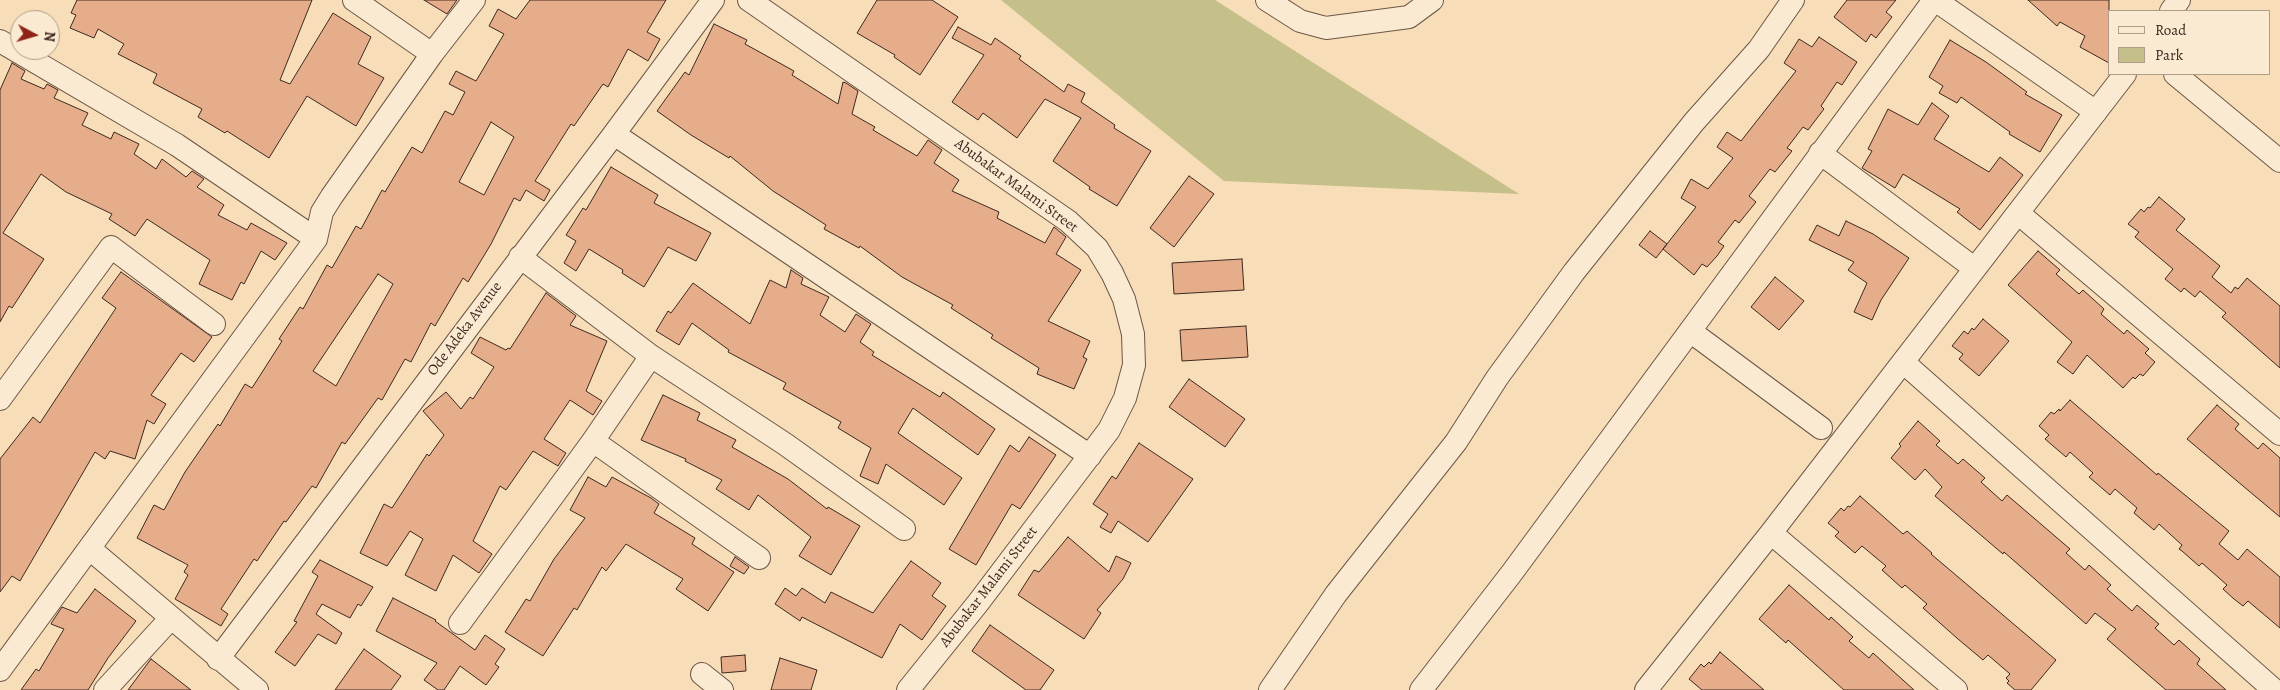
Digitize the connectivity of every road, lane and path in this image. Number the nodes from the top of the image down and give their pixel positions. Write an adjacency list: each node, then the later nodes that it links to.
1 (354, 0): 10 (street)
2 (474, 0): 10 (street)
3 (713, 0): 14 (street, Ode Adeka Avenue)
4 (749, 0): 29 (street, Abubakar Malami Street)
5 (1267, 0): 6 (street)
6 (1432, 0)
7 (1793, 0): 43 (street)
8 (1935, 0): 13 (street); 15 (street)
9 (2, 46): 18 (street)
10 (432, 54): 18 (street)
11 (2124, 75): 13 (street)
12 (2176, 75): 16 (street)
13 (2096, 112): 17 (street)
14 (614, 134): 19 (street, Ode Adeka Avenue); 29 (street)
15 (1820, 153): 20 (street); 22 (street)
16 (2280, 161)
17 (2018, 213): 20 (street); 27 (street)
18 (316, 239): 32 (street)
19 (520, 257): 23 (street); 36 (street, Ode Adeka Avenue)
20 (1974, 268): 24 (street)
21 (214, 324): 25 (street)
22 (1690, 331): 26 (street); 44 (street)
23 (651, 356): 28 (street); 30 (street)
24 (1903, 362): 31 (street); 47 (street)
25 (0, 399)
26 (1821, 428)
27 (2280, 434)
28 (593, 441): 33 (street); 35 (street)
29 (1090, 456): 42 (street, Abubakar Malami Street)
30 (904, 529)
31 (1771, 533): 45 (street); 46 (street)
32 (90, 549): 34 (street); 37 (street)
33 (759, 558)
34 (171, 618): 36 (street); 39 (street)
35 (460, 623)
36 (218, 659): 40 (street)
37 (0, 670)
38 (702, 674): 41 (street)
39 (105, 690)
40 (257, 690)
41 (722, 690)
42 (908, 690)
43 (1270, 690)
44 (1422, 690)
45 (1646, 690)
46 (1956, 690)
47 (2274, 690)

